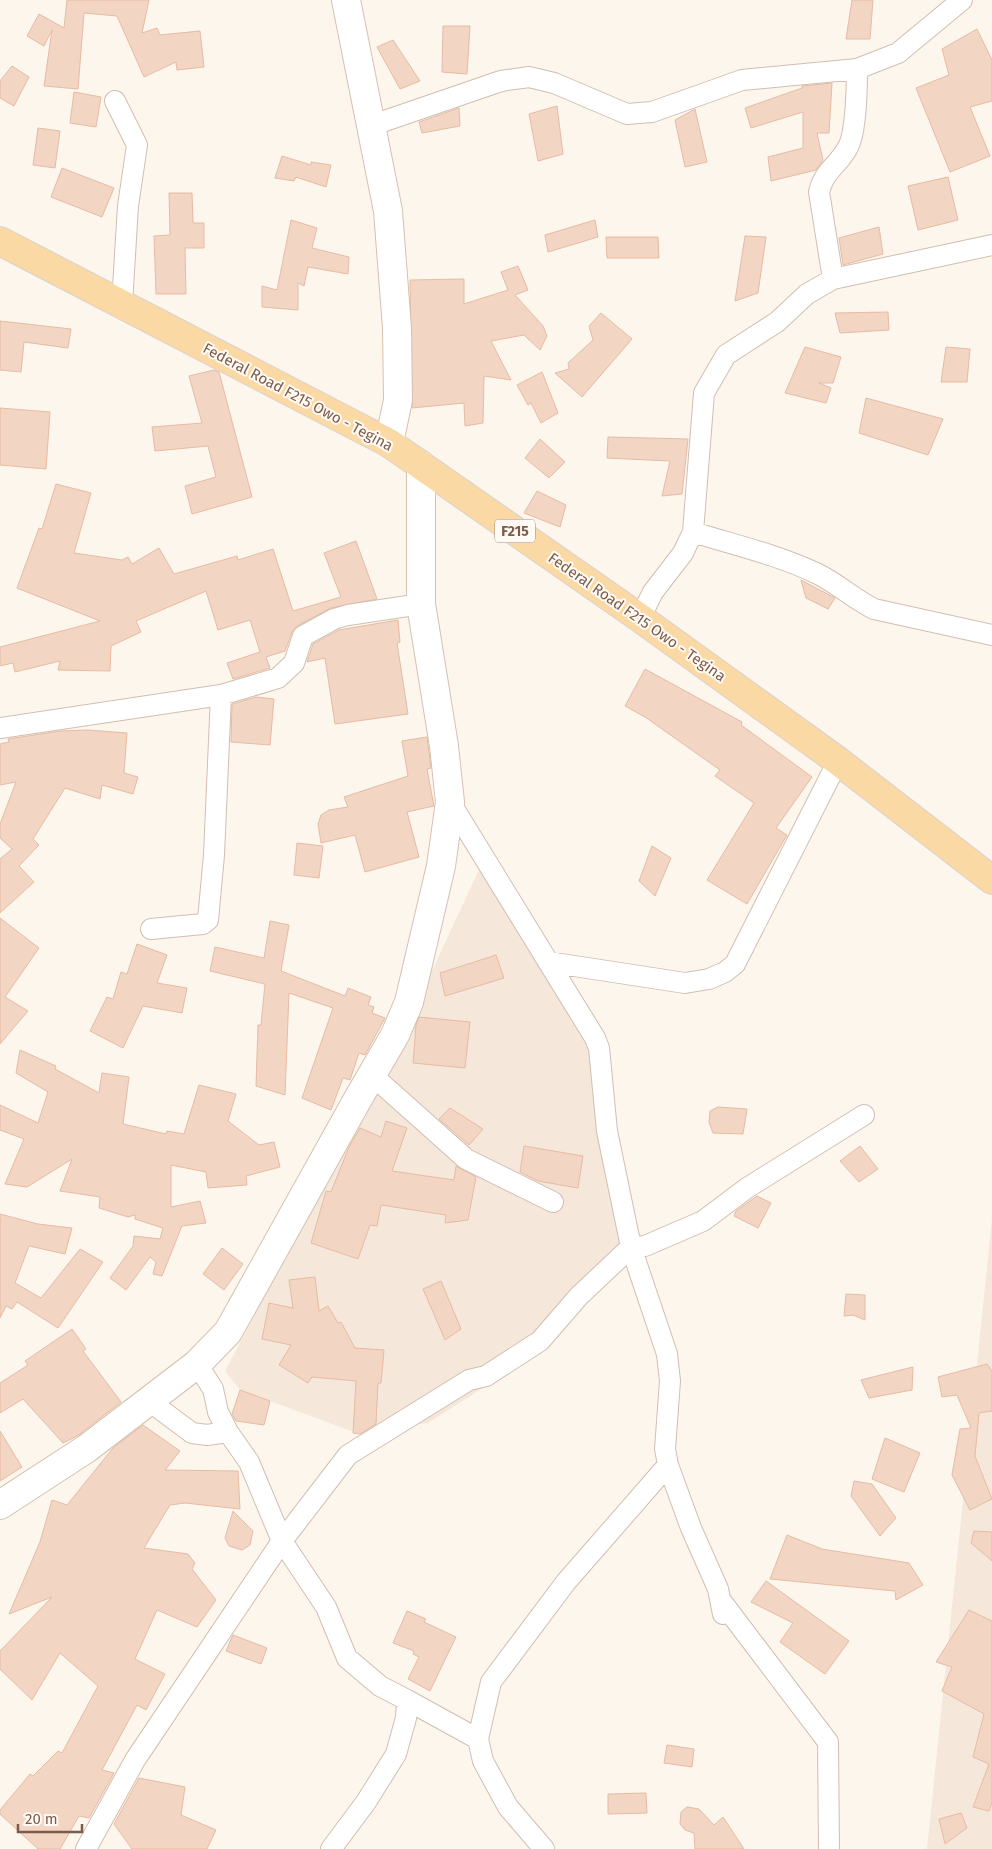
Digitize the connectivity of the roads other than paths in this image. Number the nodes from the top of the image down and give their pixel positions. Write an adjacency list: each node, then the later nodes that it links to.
1 (346, 0): 5 (street)
2 (962, 0): 3 (street)
3 (857, 69): 5 (street); 8 (street)
4 (115, 101): 9 (street)
5 (373, 125): 10 (street)
6 (0, 241): 9 (main road, Federal Road F215 Owo - Tegina / F215)
7 (992, 245): 8 (street)
8 (833, 279): 12 (street)
9 (122, 304): 10 (main road, Federal Road F215 Owo - Tegina / F215)
10 (389, 443): 11 (main road, Federal Road F215 Owo - Tegina / F215)
11 (421, 465): 13 (street); 14 (main road, Federal Road F215 Owo - Tegina / F215)
12 (693, 532): 14 (street); 15 (street)
13 (421, 604): 16 (street); 19 (street)
14 (640, 618): 18 (main road, Federal Road F215 Owo - Tegina / F215)
15 (992, 635)
16 (221, 696): 17 (street); 21 (street)
17 (0, 728)
18 (838, 761): 20 (main road, Federal Road F215 Owo - Tegina / F215); 22 (street)
19 (450, 802): 22 (street); 23 (street)
20 (992, 880)
21 (151, 929)
22 (548, 962): 26 (street)
23 (373, 1076): 25 (street); 27 (street)
24 (864, 1115): 26 (street)
25 (553, 1202)
26 (631, 1246): 30 (street); 32 (street)
27 (197, 1364): 28 (street); 29 (street)
28 (149, 1401): 29 (street); 31 (street)
29 (228, 1432): 32 (street)
30 (668, 1465): 34 (street); 38 (street)
31 (0, 1505)
32 (282, 1541): 33 (street); 35 (street)
33 (407, 1700): 34 (street); 36 (street)
34 (478, 1740): 37 (street)
35 (86, 1849)
36 (331, 1849)
37 (544, 1849)
38 (829, 1849)

